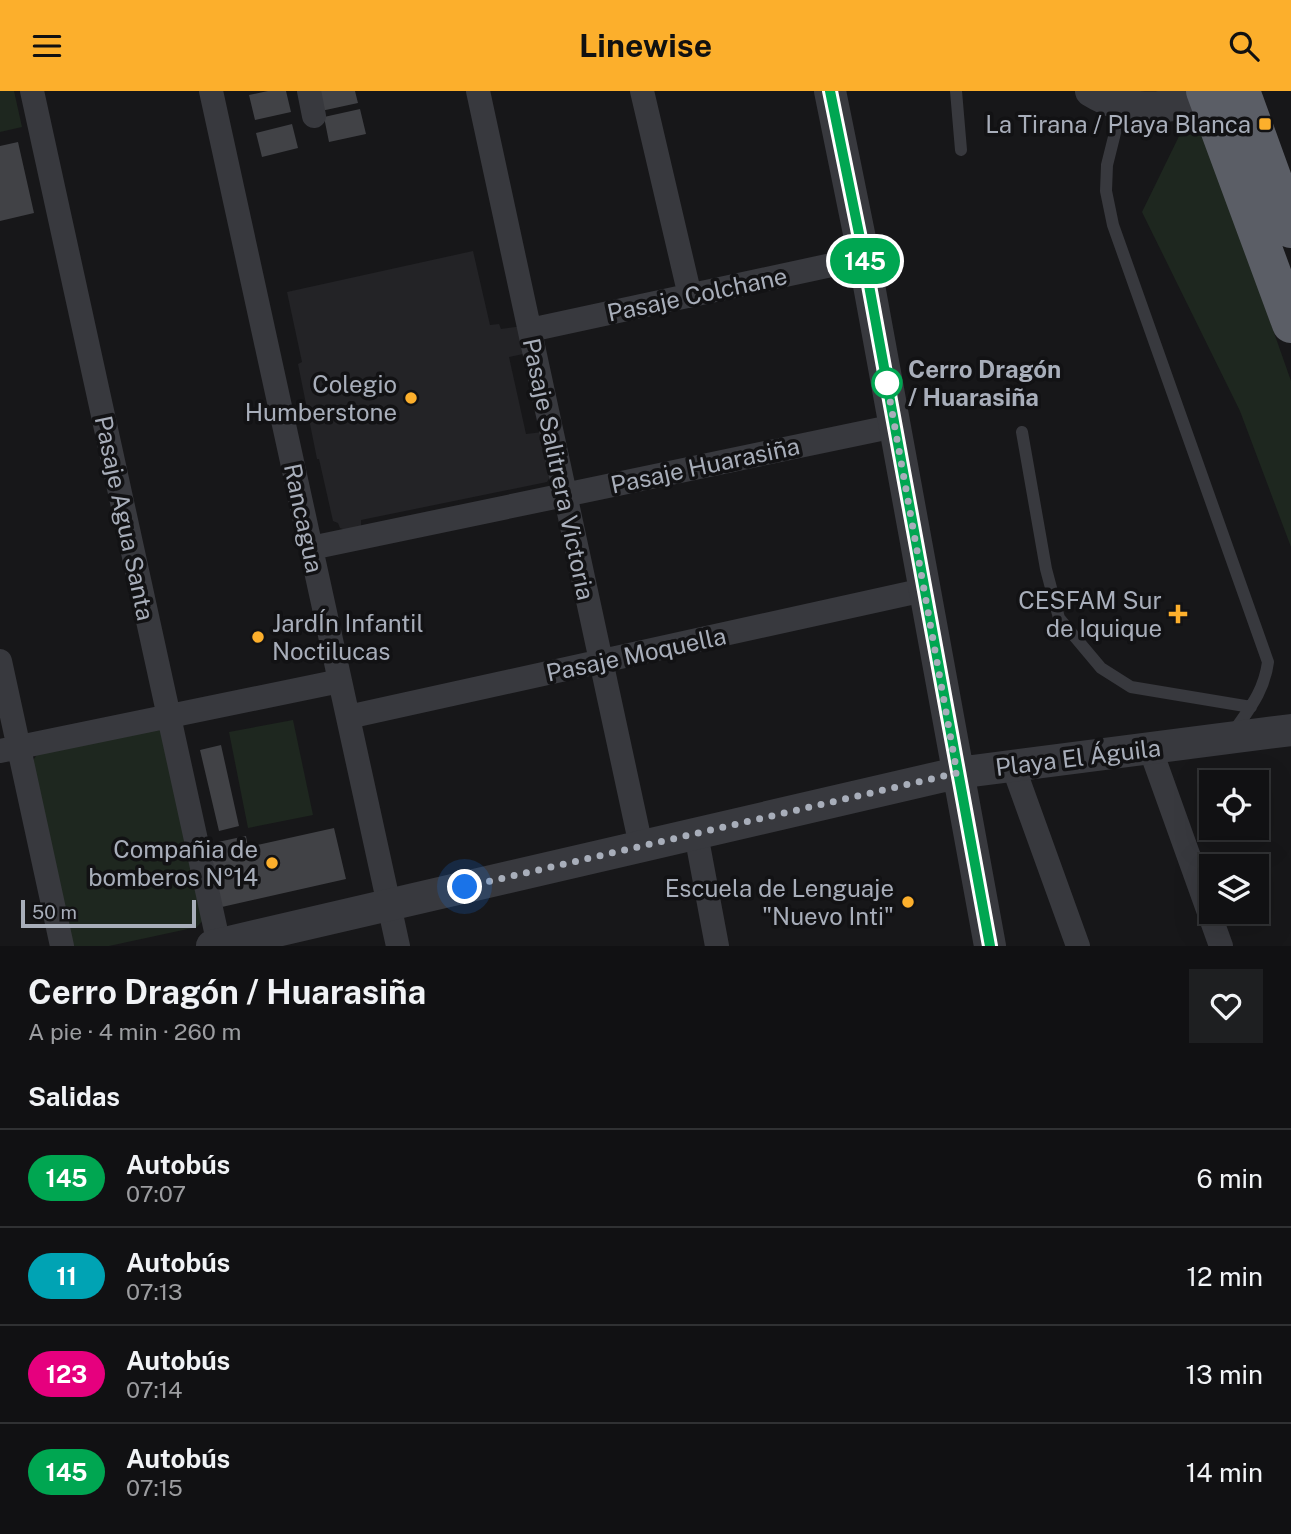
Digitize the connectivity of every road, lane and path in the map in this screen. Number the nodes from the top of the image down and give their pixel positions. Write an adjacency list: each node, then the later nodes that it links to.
1 (32, 91): 27 (street, Pasaje Agua Santa)
2 (211, 91): 21 (street, Rancagua)
3 (309, 91): 11 (street)
4 (478, 91): 17 (street, Pasaje Salitrera Victoria)
5 (642, 91): 15 (street)
6 (830, 91): 14 (street)
7 (956, 91): 12 (lane)
8 (1091, 91): 10 (street)
9 (1219, 92): 10 (street); 13 (highway); 16 (highway)
10 (1122, 105): 26 (lane)
11 (314, 116)
12 (961, 151)
13 (1291, 229)
14 (864, 258): 15 (street, Pasaje Colchane); 18 (street)
15 (690, 296): 17 (street, Pasaje Colchane)
16 (1291, 324)
17 (530, 330): 20 (street, Pasaje Salitrera Victoria)
18 (895, 425): 20 (street, Pasaje Huarasiña); 22 (street)
19 (1022, 432): 26 (lane)
20 (565, 494): 21 (street, Pasaje Huarasiña); 24 (street, Pasaje Salitrera Victoria)
21 (311, 548): 25 (street, Rancagua)
22 (924, 590): 24 (street, Pasaje Moquella); 34 (street)
23 (0, 661): 32 (street)
24 (601, 661): 28 (street, Pasaje Moquella); 36 (street, Pasaje Salitrera Victoria)
25 (340, 681): 27 (street); 28 (street, Rancagua)
26 (1251, 707): 30 (lane)
27 (169, 716): 32 (street); 38 (street, Pasaje Agua Santa)
28 (348, 717): 37 (street, Rancagua)
29 (1288, 734): 30 (street, Playa El Águila)
30 (1229, 738): 31 (street, Playa El Águila)
31 (1150, 748): 33 (street, Playa El Águila); 44 (street)
32 (9, 749): 39 (street)
33 (1013, 765): 34 (street, Playa El Águila); 43 (street)
34 (957, 773): 35 (street, Playa El Águila); 42 (street)
35 (695, 834): 36 (street, Playa El Águila); 41 (street)
36 (641, 846): 37 (street, Playa El Águila)
37 (388, 905): 38 (street, Playa El Águila); 40 (street, Rancagua)
38 (216, 945)
39 (62, 946)
40 (398, 946)
41 (717, 946)
42 (990, 946)
43 (1078, 946)
44 (1221, 946)

